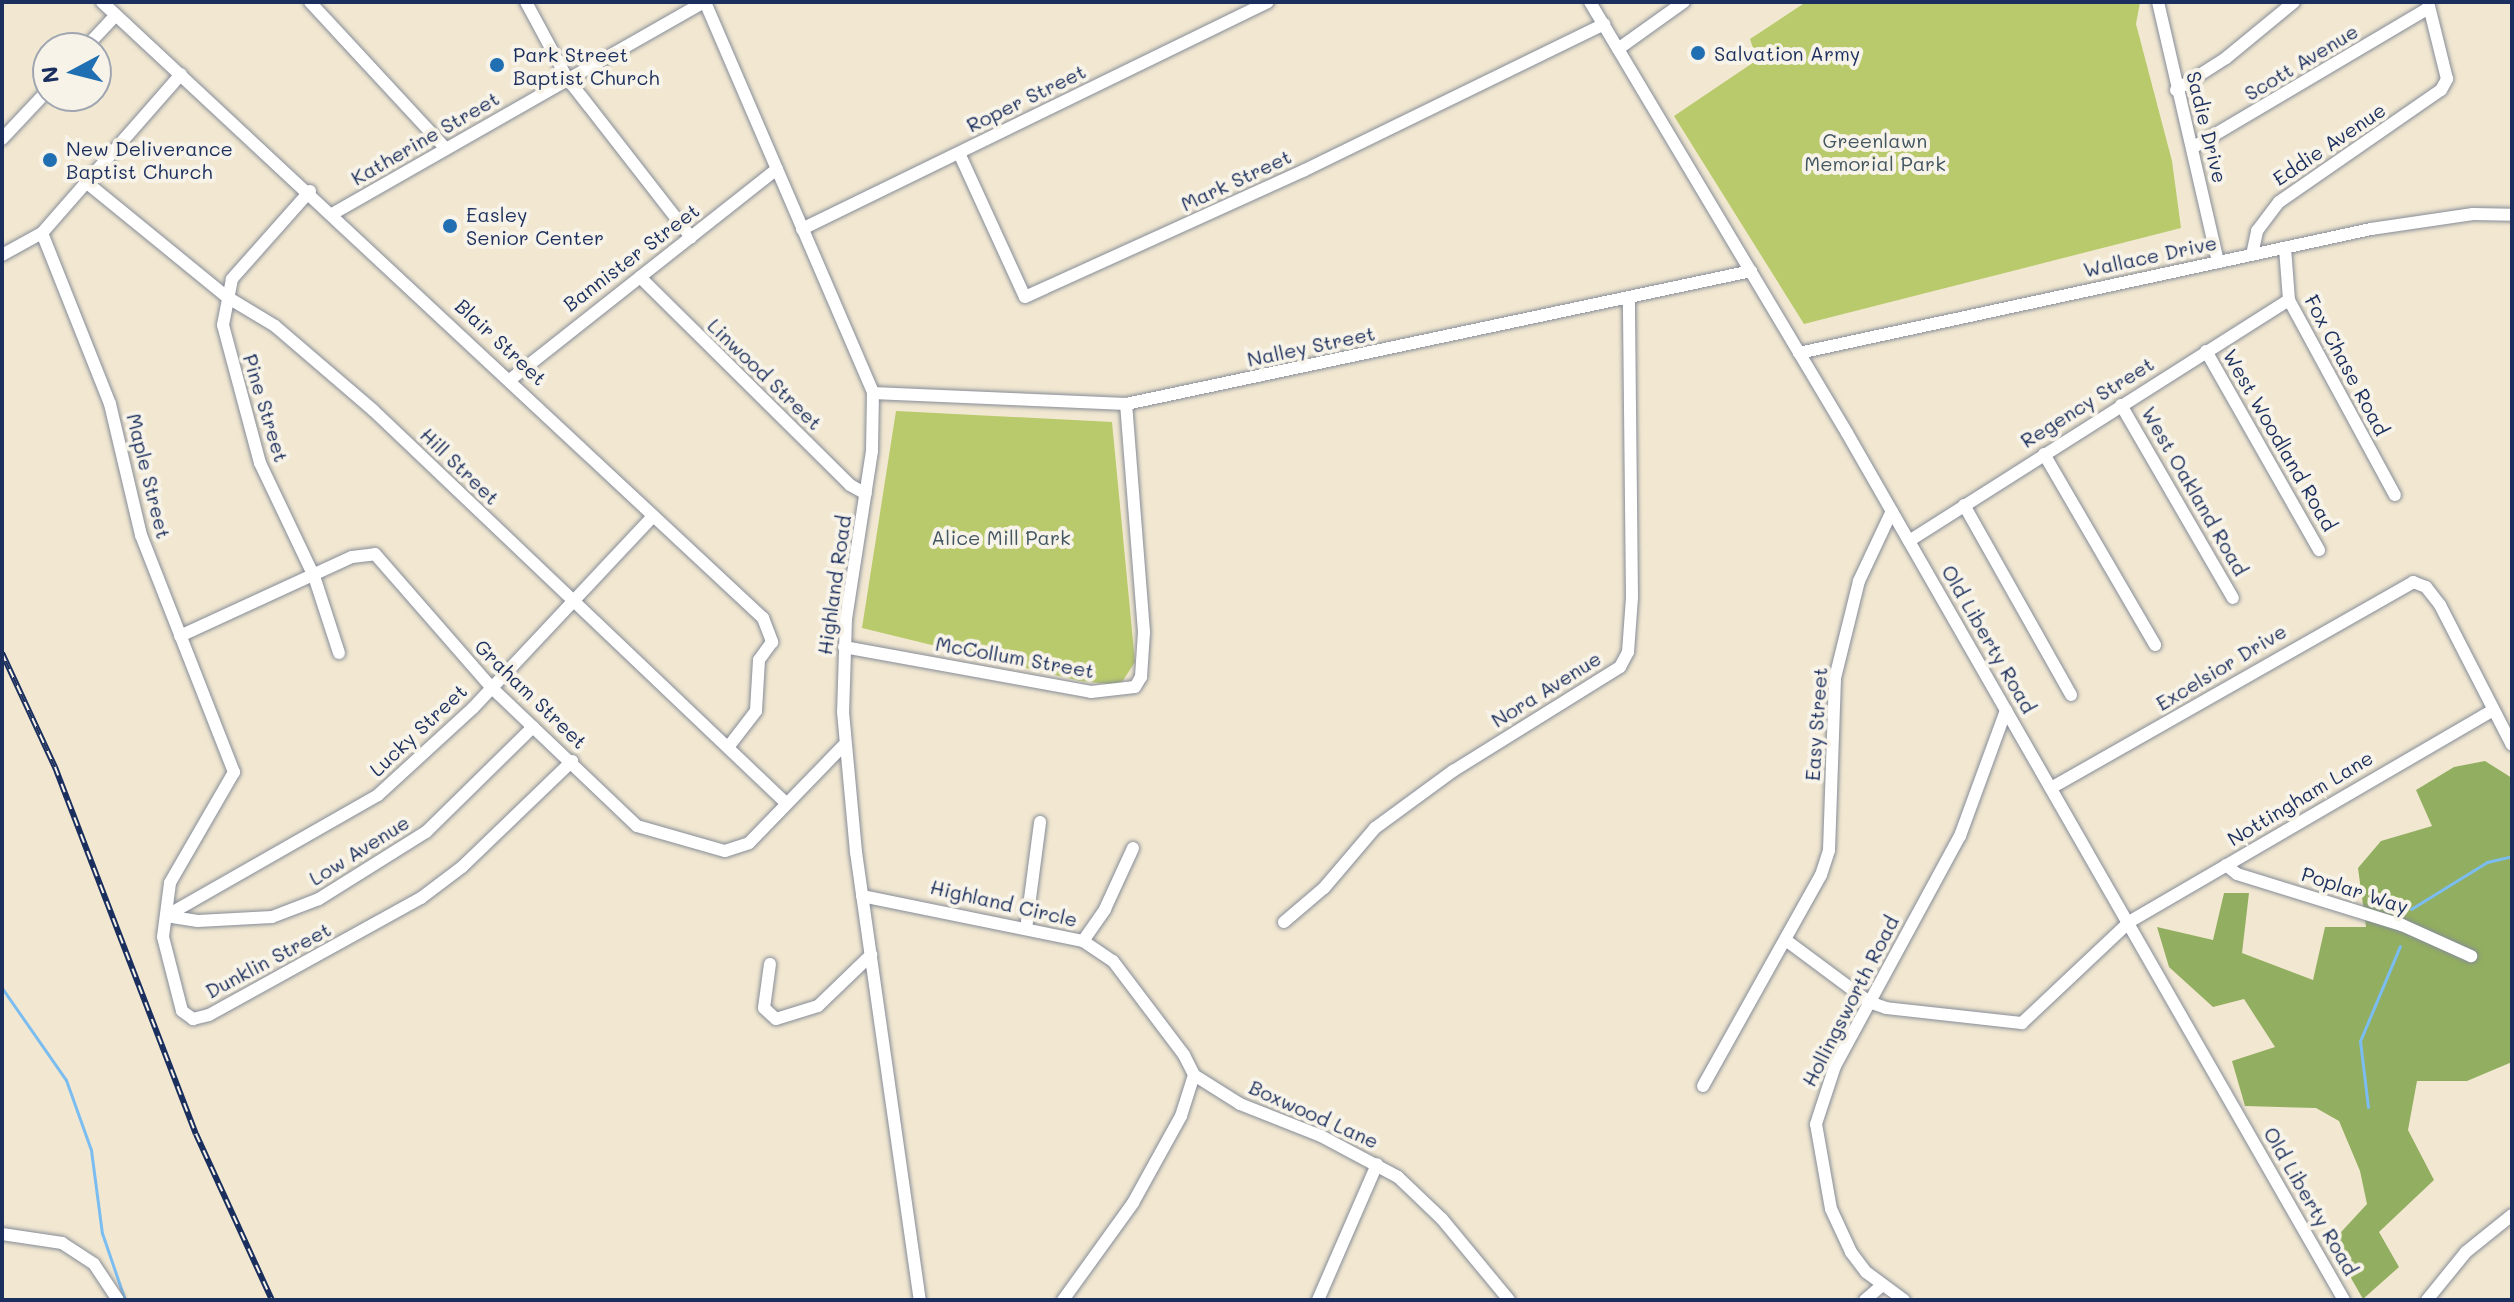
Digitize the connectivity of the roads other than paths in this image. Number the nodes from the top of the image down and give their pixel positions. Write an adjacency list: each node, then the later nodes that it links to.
1 (102, 2): 11 (street, Blair Street)
2 (310, 2): 21 (street)
3 (526, 2): 16 (street)
4 (705, 2): 16 (street, Katherine Street); 23 (street, Highland Road)
5 (1268, 2): 22 (street, Roper Street)
6 (1590, 2): 12 (street, Old Liberty Road)
7 (1684, 2): 14 (street)
8 (2158, 2): 17 (street, Sadie Drive)
9 (2294, 2): 17 (street)
10 (2429, 5): 20 (street, Scott Avenue); 33 (street, Eddie Avenue)
11 (116, 15): 13 (street); 15 (street, Blair Street)
12 (1604, 24): 14 (street, Old Liberty Road); 22 (street, Mark Street)
13 (100, 32)
14 (1618, 49): 35 (street, Old Liberty Road)
15 (181, 74): 24 (street); 25 (street, Blair Street)
16 (567, 78): 21 (street, Katherine Street); 30 (street)
17 (2176, 90): 20 (street, Sadie Drive)
18 (32, 107): 19 (street)
19 (2, 139)
20 (2192, 148): 34 (street, Sadie Drive)
21 (446, 149): 26 (street, Katherine Street)
22 (959, 153): 28 (street, Roper Street)
23 (777, 169): 28 (street, Highland Road); 30 (street, Bannister Street)
24 (86, 182): 29 (street); 37 (street, Hill Street)
25 (310, 191): 26 (street, Blair Street); 37 (street, Pine Street)
26 (334, 213): 42 (street, Blair Street)
27 (2512, 215): 31 (street, Wallace Drive)
28 (802, 229): 43 (street, Highland Road)
29 (42, 233): 32 (street); 57 (street, Maple Street)
30 (691, 237): 36 (street, Bannister Street)
31 (2285, 248): 33 (street, Wallace Drive); 39 (street, Fox Chase Road)
32 (2, 255)
33 (2252, 255): 34 (street, Wallace Drive)
34 (2218, 262): 41 (street, Wallace Drive)
35 (1751, 271): 38 (street, Nalley Street); 41 (street, Old Liberty Road)
36 (640, 277): 42 (street, Bannister Street); 47 (street, Linwood Street)
37 (227, 297): 54 (street, Pine Street); 56 (street, Hill Street)
38 (1629, 297): 44 (street, Nalley Street); 78 (street, Nora Avenue)
39 (2289, 300): 40 (street, Regency Street); 48 (street, Fox Chase Road)
40 (2206, 351): 45 (street, Regency Street); 53 (street, West Woodland Road)
41 (1799, 353): 50 (street, Old Liberty Road)
42 (511, 379): 51 (street, Blair Street)
43 (873, 393): 44 (street, Nalley Street); 47 (street, Highland Road)
44 (1126, 404): 59 (street, McCollum Street)
45 (2121, 405): 46 (street, Regency Street); 55 (street, West Oakland Road)
46 (2044, 454): 49 (street, Regency Street); 58 (street)
47 (866, 494): 59 (street, Highland Road)
48 (2395, 495)
49 (1964, 505): 52 (street, Regency Street); 62 (street)
50 (1892, 511): 52 (street, Old Liberty Road); 82 (street, Easy Street)
51 (653, 516): 56 (street, Lucky Street); 68 (street, Blair Street)
52 (1909, 541): 63 (street, Old Liberty Road)
53 (2319, 550)
54 (314, 576): 57 (street, Graham Street); 60 (street, Pine Street); 61 (street, Graham Street)
55 (2233, 598)
56 (573, 601): 61 (street, Lucky Street); 68 (street, Hill Street)
57 (180, 636): 70 (street, Maple Street)
58 (2155, 645)
59 (844, 647): 66 (street, Highland Road)
60 (339, 653)
61 (492, 688): 65 (street, Graham Street); 77 (street, Lucky Street)
62 (2071, 695)
63 (2006, 710): 71 (street, Old Liberty Road); 86 (street, Hollingsworth Road)
64 (2493, 710): 67 (street); 71 (street, Excelsior Drive); 75 (street, Nottingham Lane)
65 (533, 727): 69 (street, Graham Street); 77 (street, Low Avenue)
66 (845, 744): 72 (street, Graham Street); 76 (street, Highland Road)
67 (2512, 745)
68 (729, 746): 72 (street, Hill Street)
69 (572, 761): 72 (street, Graham Street); 77 (street, Dunklin Street)
70 (234, 772): 77 (street, Dunklin Street)
71 (2051, 788): 79 (street, Old Liberty Road)
72 (786, 803)
73 (1040, 822): 80 (street)
74 (1133, 848): 81 (street)
75 (2226, 865): 79 (street, Nottingham Lane); 84 (street, Poplar Way)
76 (862, 896): 80 (street, Highland Circle); 83 (street, Highland Road)
77 (166, 916)
78 (1284, 922)
79 (2129, 922): 86 (street, Nottingham Lane); 100 (street, Old Liberty Road)
80 (1026, 929): 81 (street, Highland Circle)
81 (1083, 941): 87 (street, Highland Circle)
82 (1787, 941): 86 (street); 88 (street, Easy Street)
83 (871, 955): 85 (street); 94 (street, Highland Road)
84 (2471, 956)
85 (770, 964)
86 (1869, 1002): 92 (street, Hollingsworth Road)
87 (1194, 1075): 89 (street, Boxwood Lane); 95 (street)
88 (1703, 1086)
89 (1377, 1164): 96 (street); 97 (street, Boxwood Lane)
90 (2512, 1215): 101 (street)
91 (2, 1234): 93 (street)
92 (1882, 1285): 98 (street); 99 (street, Hollingsworth Road)
93 (118, 1300)
94 (920, 1300)
95 (1063, 1300)
96 (1318, 1300)
97 (1509, 1300)
98 (1865, 1300)
99 (1904, 1300)
100 (2344, 1300)
101 (2427, 1300)

